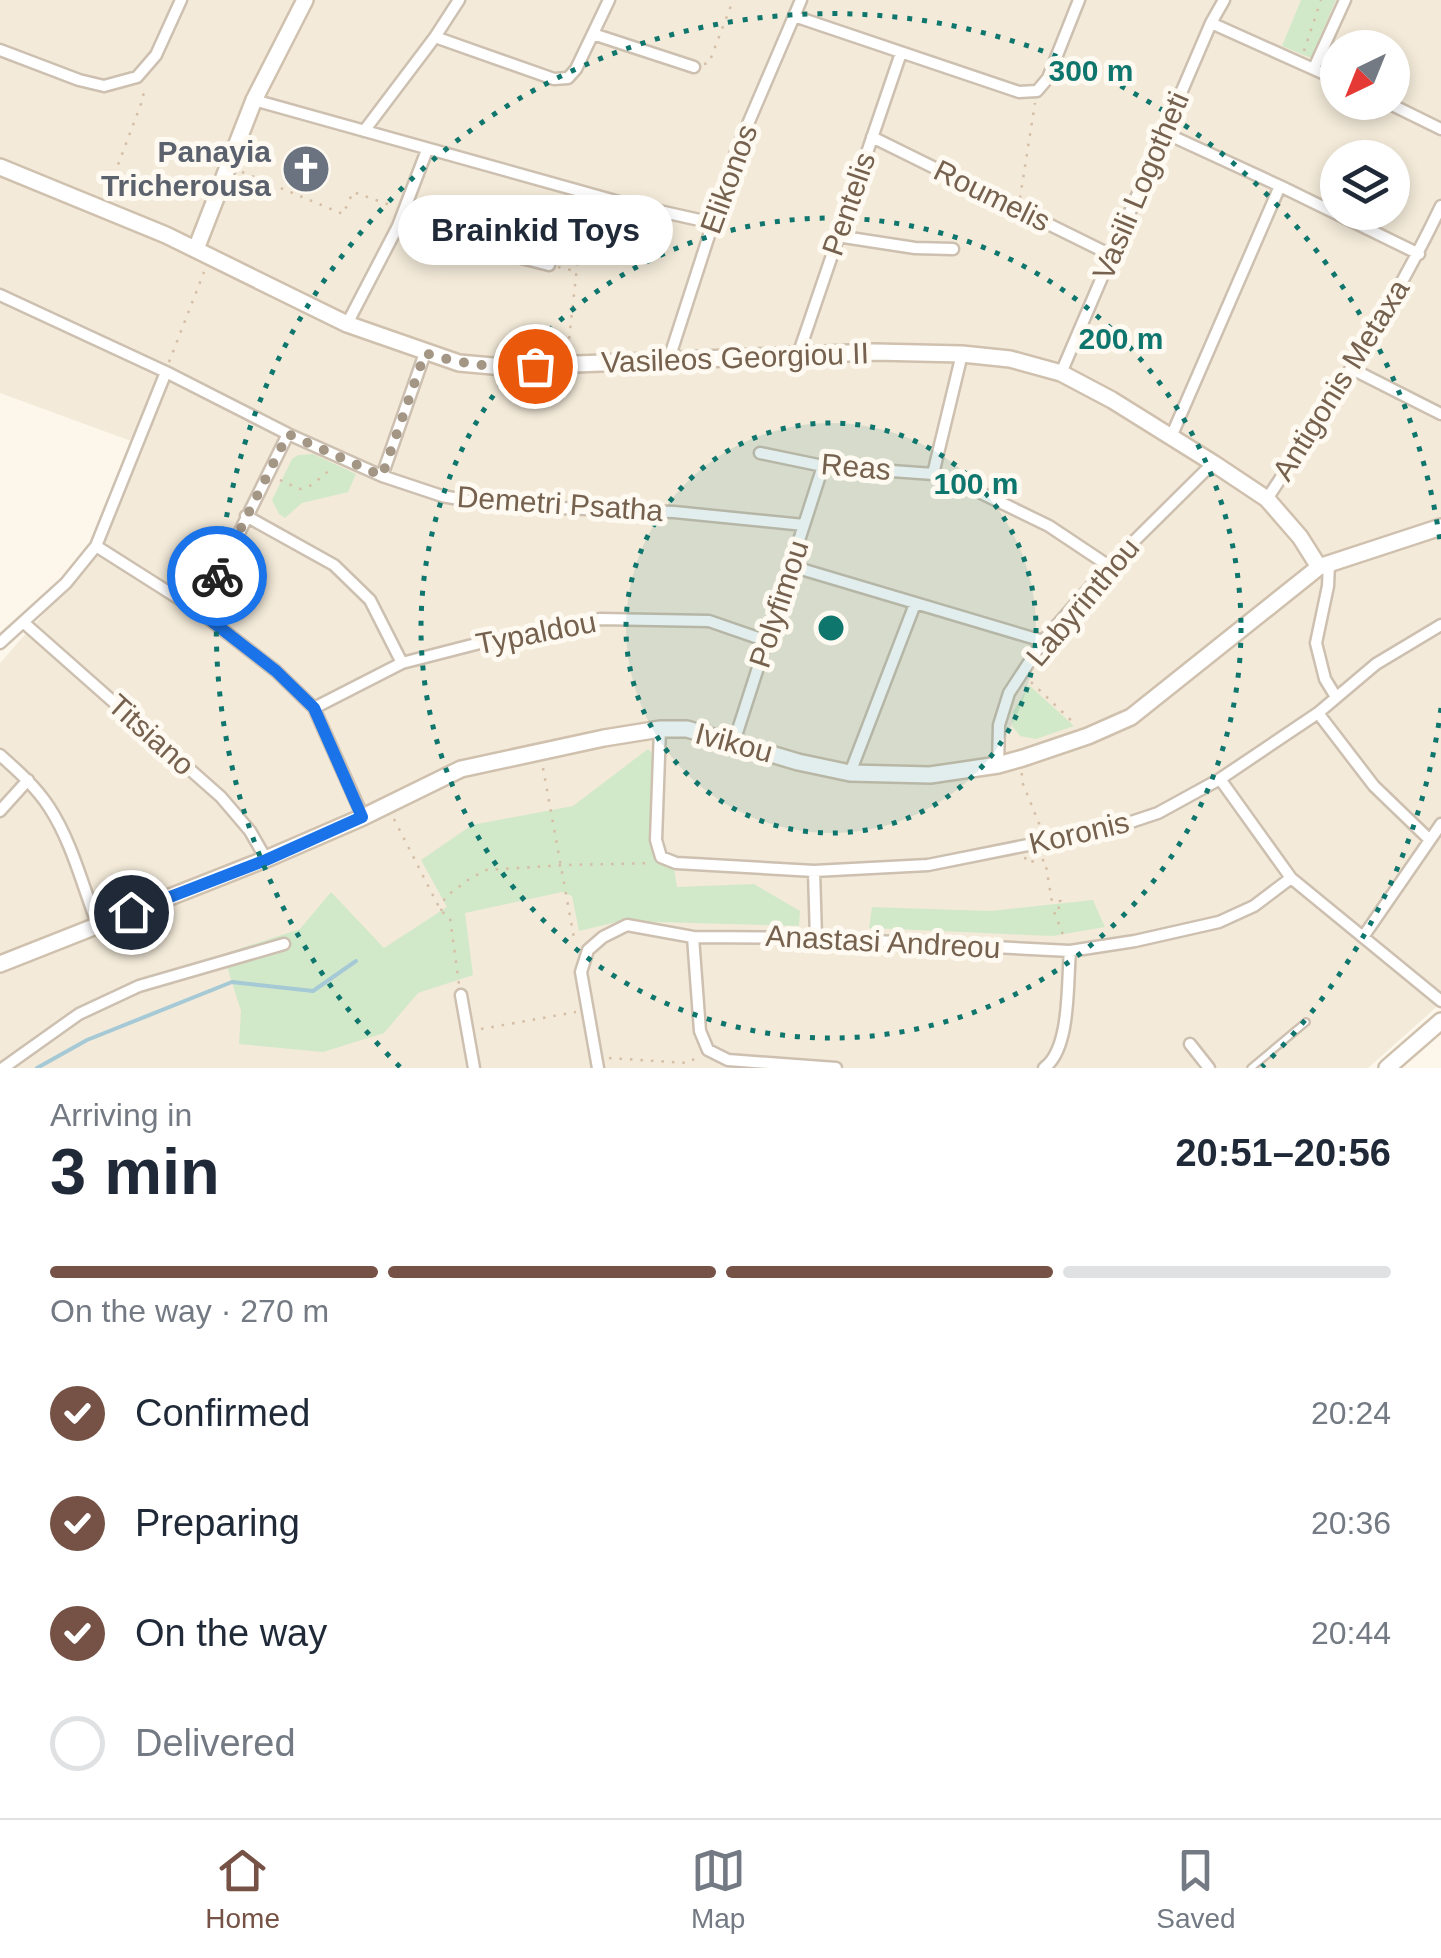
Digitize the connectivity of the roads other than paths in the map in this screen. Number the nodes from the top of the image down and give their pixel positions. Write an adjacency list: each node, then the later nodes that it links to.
1 (181, 0): 13 (street)
2 (305, 0): 18 (street)
3 (459, 0): 12 (street)
4 (610, 0): 11 (street)
5 (801, 0): 9 (street, Elikonos)
6 (1079, 0): 14 (street)
7 (1224, 0): 10 (street, Vasili Logotheti)
8 (1344, 0): 16 (street)
9 (794, 16): 14 (street); 28 (street, Elikonos)
10 (1211, 23): 16 (street); 22 (street, Vasili Logotheti)
11 (593, 34): 12 (street); 15 (street)
12 (435, 36): 21 (street)
13 (0, 50)
14 (901, 53): 23 (street, Pentelis)
15 (694, 67)
16 (1314, 68): 17 (street)
17 (1320, 71)
18 (254, 100): 21 (street); 31 (street)
19 (1410, 114): 20 (street)
20 (1441, 129)
21 (364, 131): 24 (street)
22 (1165, 134): 26 (street); 34 (street, Vasili Logotheti)
23 (872, 137): 30 (street, Pentelis); 34 (street, Roumelis)
24 (426, 150): 28 (street); 29 (street)
25 (0, 167): 31 (street, Vasileos Georgiou II)
26 (1280, 186): 33 (street); 47 (street)
27 (1441, 206): 33 (street, Antigonis Metaxa)
28 (713, 223): 41 (street, Elikonos)
29 (398, 226): 35 (street); 37 (street)
30 (837, 236): 32 (street); 40 (street, Pentelis)
31 (196, 249): 37 (street, Vasileos Georgiou II)
32 (953, 249)
33 (1419, 254): 42 (street, Antigonis Metaxa)
34 (1112, 255): 44 (street, Vasili Logotheti)
35 (549, 265)
36 (0, 294): 43 (street, Demetri Psatha)
37 (347, 324): 38 (street, Vasileos Georgiou II)
38 (425, 353): 41 (street, Vasileos Georgiou II); 52 (street)
39 (962, 354): 40 (street, Vasileos Georgiou II); 44 (street, Vasileos Georgiou II); 51 (street)
40 (798, 355): 41 (street, Vasileos Georgiou II)
41 (668, 362)
42 (1352, 369): 45 (street); 53 (street, Antigonis Metaxa)
43 (166, 372): 46 (street, Demetri Psatha); 57 (street)
44 (1060, 373): 47 (street, Vasileos Georgiou II)
45 (1441, 414)
46 (288, 434): 52 (street, Demetri Psatha); 54 (street)
47 (1171, 436): 49 (street, Vasileos Georgiou II)
48 (760, 453): 50 (street, Reas)
49 (1213, 462): 53 (street, Vasileos Georgiou II); 59 (street, Labyrinthou)
50 (824, 466): 51 (street, Reas); 55 (street, Polyfimou)
51 (932, 474): 59 (street, Reas)
52 (382, 476): 55 (street, Demetri Psatha)
53 (1267, 499): 60 (street, Vasileos Georgiou II)
54 (246, 516): 62 (street); 68 (street)
55 (804, 525): 58 (street, Polyfimou)
56 (1441, 527): 60 (street, Ivikou)
57 (96, 546): 62 (street); 63 (street)
58 (791, 566): 61 (street); 65 (street, Polyfimou)
59 (1109, 566): 66 (street, Labyrinthou)
60 (1324, 566): 69 (street); 75 (street, Ivikou)
61 (915, 604): 66 (street); 76 (street)
62 (200, 612): 70 (street)
63 (23, 622): 67 (street); 83 (street, Titsiano)
64 (1441, 625): 69 (street, Koronis)
65 (767, 641): 68 (street, Typaldou); 73 (street, Polyfimou)
66 (1043, 641): 75 (street, Labyrinthou)
67 (0, 643)
68 (402, 663): 70 (street, Typaldou)
69 (1336, 697): 71 (street, Koronis)
70 (314, 708): 80 (street)
71 (1318, 712): 77 (street, Koronis); 82 (street)
72 (660, 729): 73 (street, Ivikou); 80 (street, Ivikou); 84 (street, Koronis)
73 (734, 742): 76 (street, Ivikou)
74 (0, 755): 78 (street)
75 (998, 765): 76 (street, Ivikou)
76 (850, 773)
77 (1220, 779): 84 (street, Koronis); 85 (street)
78 (28, 780): 79 (street); 86 (street)
79 (0, 811)
80 (362, 817): 83 (street, Ivikou)
81 (1441, 824): 82 (street)
82 (1430, 840): 88 (street)
83 (266, 860): 86 (street, Ivikou)
84 (814, 871): 89 (street)
85 (1292, 878): 88 (street); 91 (street, Anastasi Andreou)
86 (98, 926): 92 (street, Ivikou)
87 (693, 937): 89 (street, Anastasi Andreou); 98 (street, Anastasi Andreou); 102 (street)
88 (1364, 937): 94 (street)
89 (816, 938): 91 (street, Anastasi Andreou)
90 (284, 944): 100 (street)
91 (1070, 951): 103 (street)
92 (0, 964)
93 (462, 995): 101 (street)
94 (1441, 1001)
95 (1441, 1021): 105 (street)
96 (1306, 1022): 104 (lane)
97 (1190, 1044): 99 (street)
98 (597, 1063)
99 (1206, 1067)
100 (3, 1068)
101 (474, 1068)
102 (836, 1068)
103 (1044, 1068)
104 (1250, 1068)
105 (1387, 1068)

